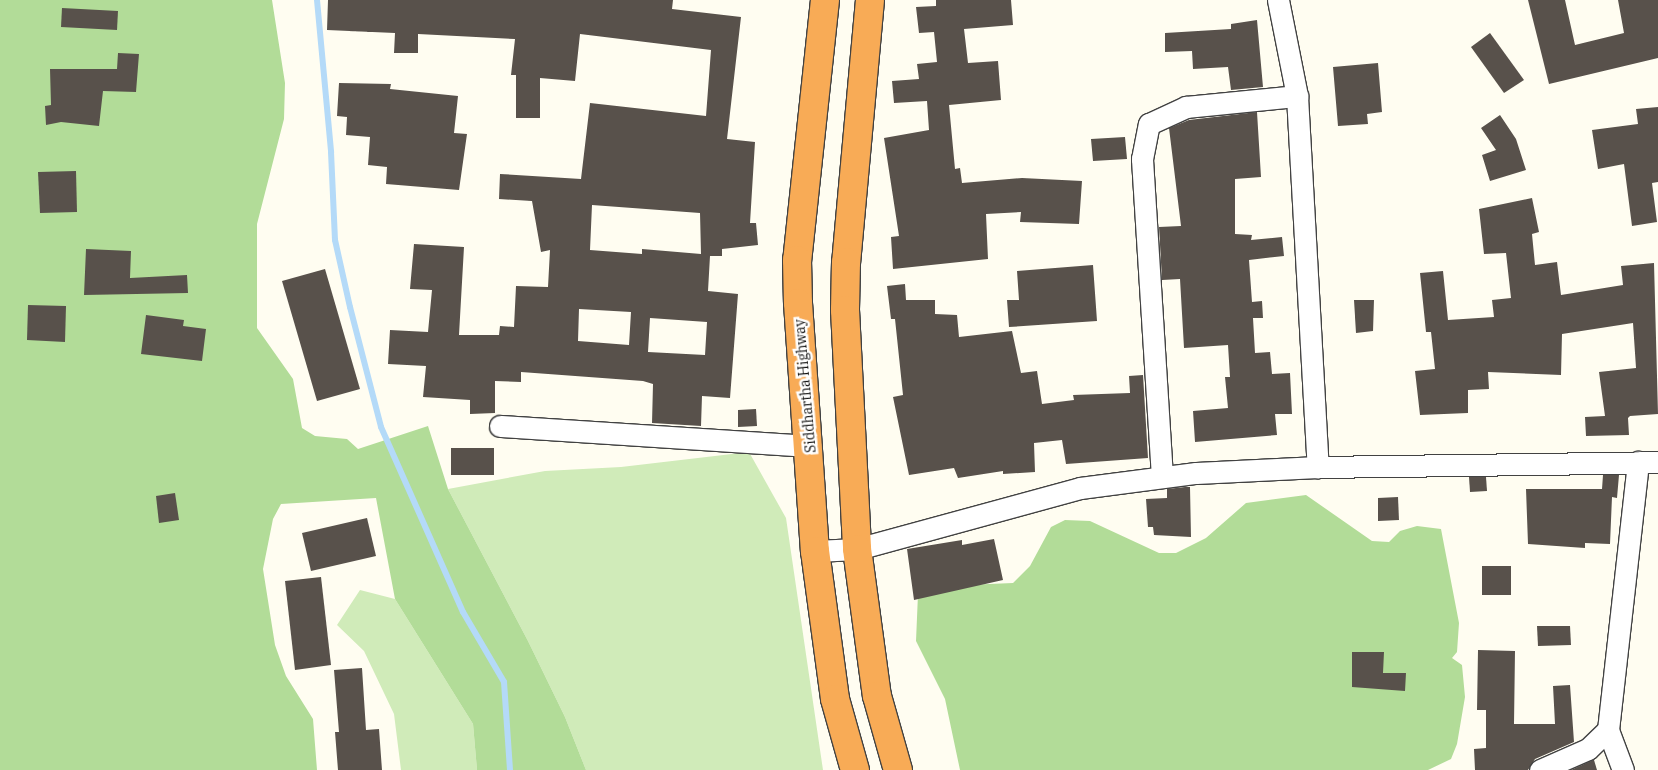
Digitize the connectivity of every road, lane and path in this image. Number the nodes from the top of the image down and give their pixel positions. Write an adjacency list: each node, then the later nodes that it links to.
1 (825, 0): 6 (highway, Siddhartha Highway)
2 (870, 0): 10 (highway)
3 (1278, 0): 4 (street)
4 (1297, 96): 8 (street); 9 (street)
5 (500, 426): 6 (street)
6 (810, 446): 11 (highway, Siddhartha Highway)
7 (1648, 462): 8 (street); 12 (street)
8 (1318, 467): 9 (street)
9 (1162, 477): 10 (street)
10 (857, 549): 11 (street); 14 (highway)
11 (815, 552): 13 (highway, Siddhartha Highway)
12 (1608, 730): 15 (street); 16 (street)
13 (855, 770)
14 (898, 770)
15 (1540, 770)
16 (1623, 770)

